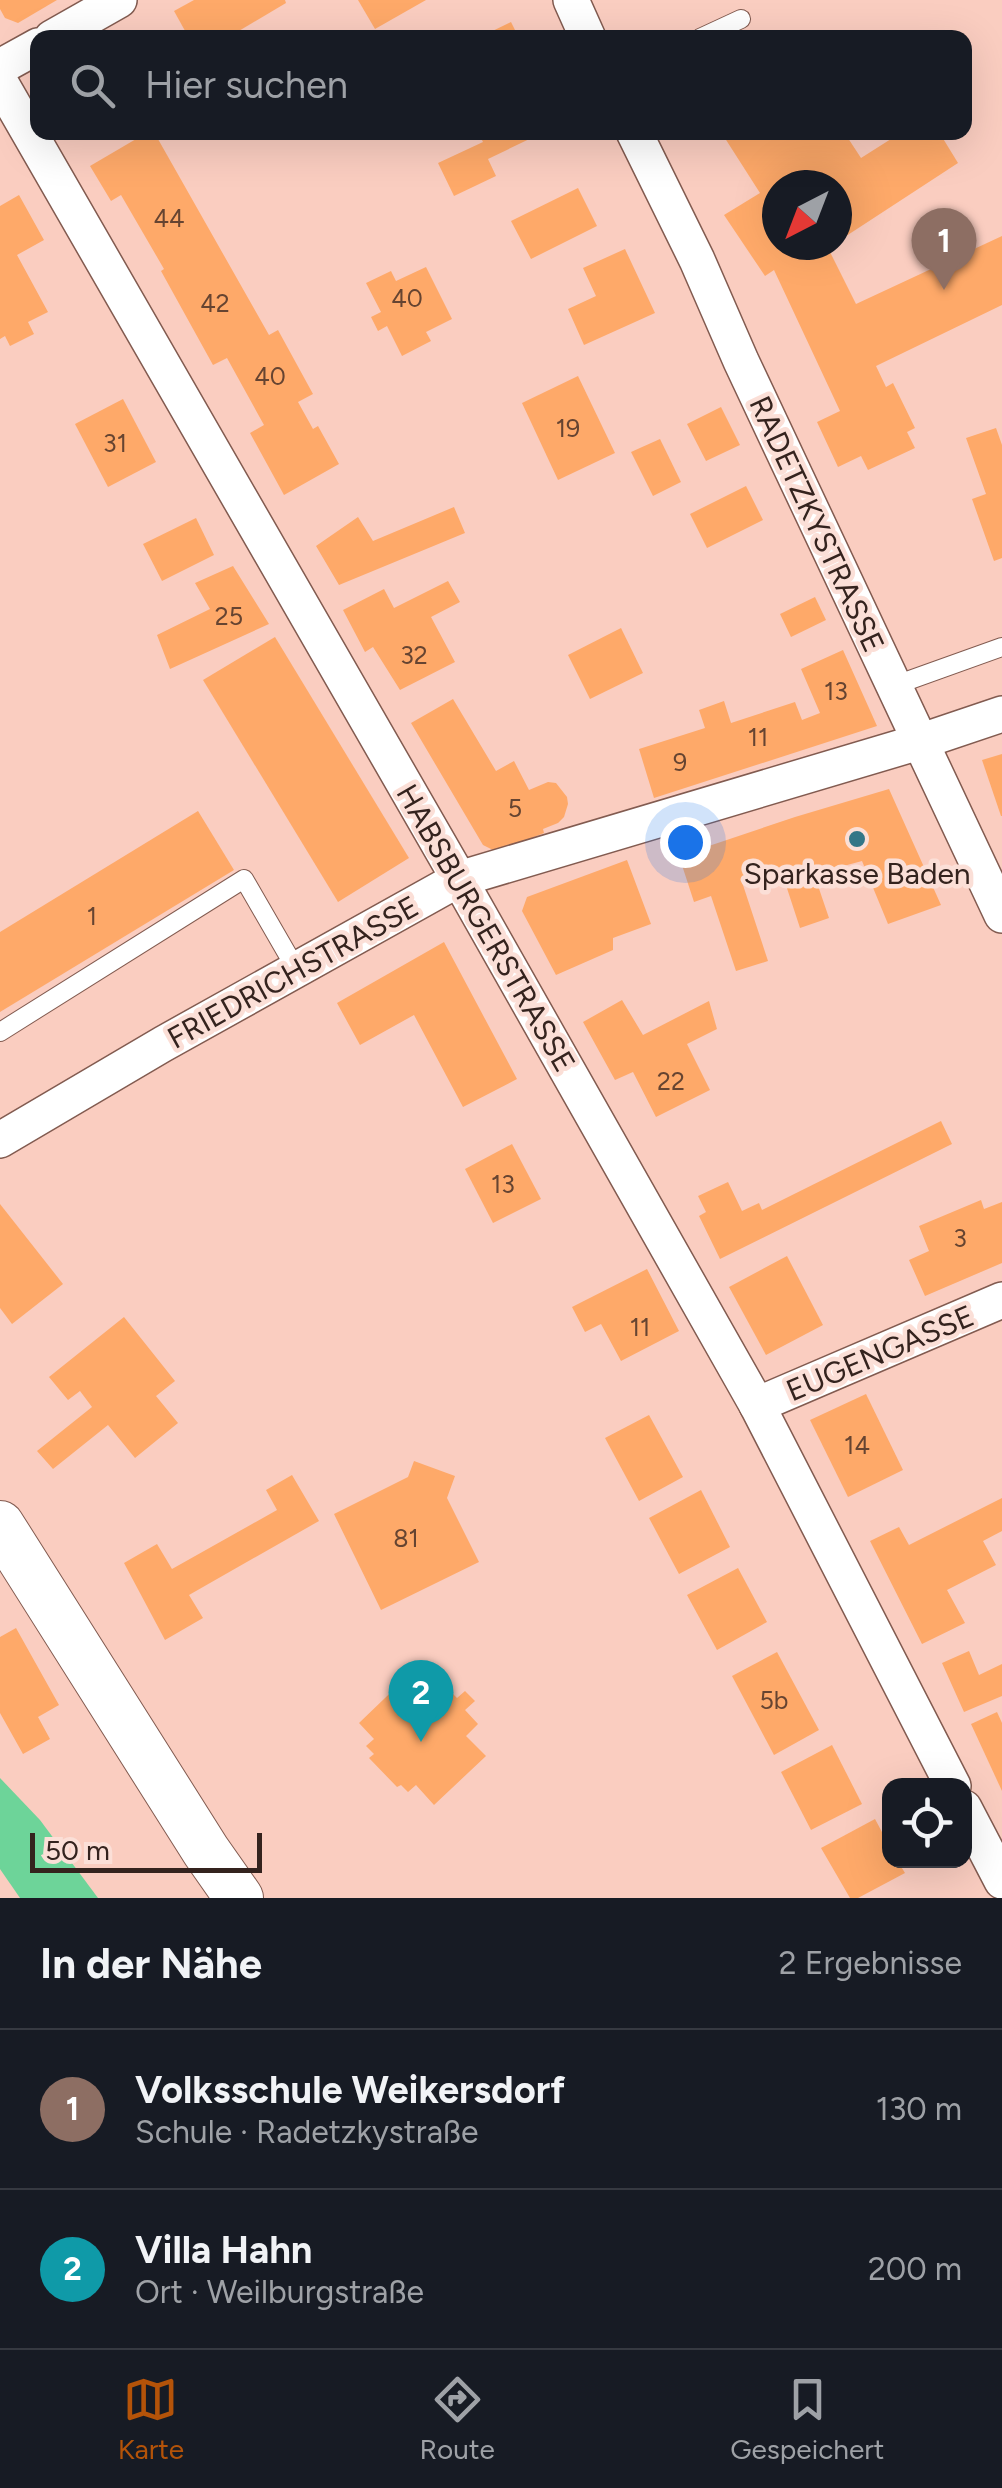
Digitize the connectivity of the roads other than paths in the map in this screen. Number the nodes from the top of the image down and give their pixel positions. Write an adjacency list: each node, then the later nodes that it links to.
1 (119, 0): 4 (street)
2 (570, 0): 5 (street)
3 (741, 19): 6 (lane)
4 (66, 30)
5 (584, 30)
6 (717, 30)
7 (30, 50): 8 (street)
8 (0, 67)
9 (0, 82): 10 (street, HABSBURGERSTRASSE)
10 (30, 134)
11 (33, 140): 17 (street, HABSBURGERSTRASSE)
12 (638, 140): 14 (street, RADETZKYSTRASSE)
13 (1002, 647): 14 (lane)
14 (893, 686): 16 (street, RADETZKYSTRASSE)
15 (1002, 714): 16 (street, FRIEDRICHSTRASSE)
16 (919, 742): 17 (street, FRIEDRICHSTRASSE); 18 (street, RADETZKYSTRASSE)
17 (459, 879): 19 (street, FRIEDRICHSTRASSE); 23 (street, HABSBURGERSTRASSE)
18 (1002, 915)
19 (296, 969): 20 (lane); 21 (street, FRIEDRICHSTRASSE)
20 (0, 1032)
21 (0, 1140)
22 (1002, 1300): 23 (street, EUGENGASSE)
23 (757, 1405): 25 (street, HABSBURGERSTRASSE)
24 (0, 1526): 28 (street)
25 (949, 1778)
26 (972, 1823): 27 (street)
27 (1002, 1881)
28 (239, 1898)

